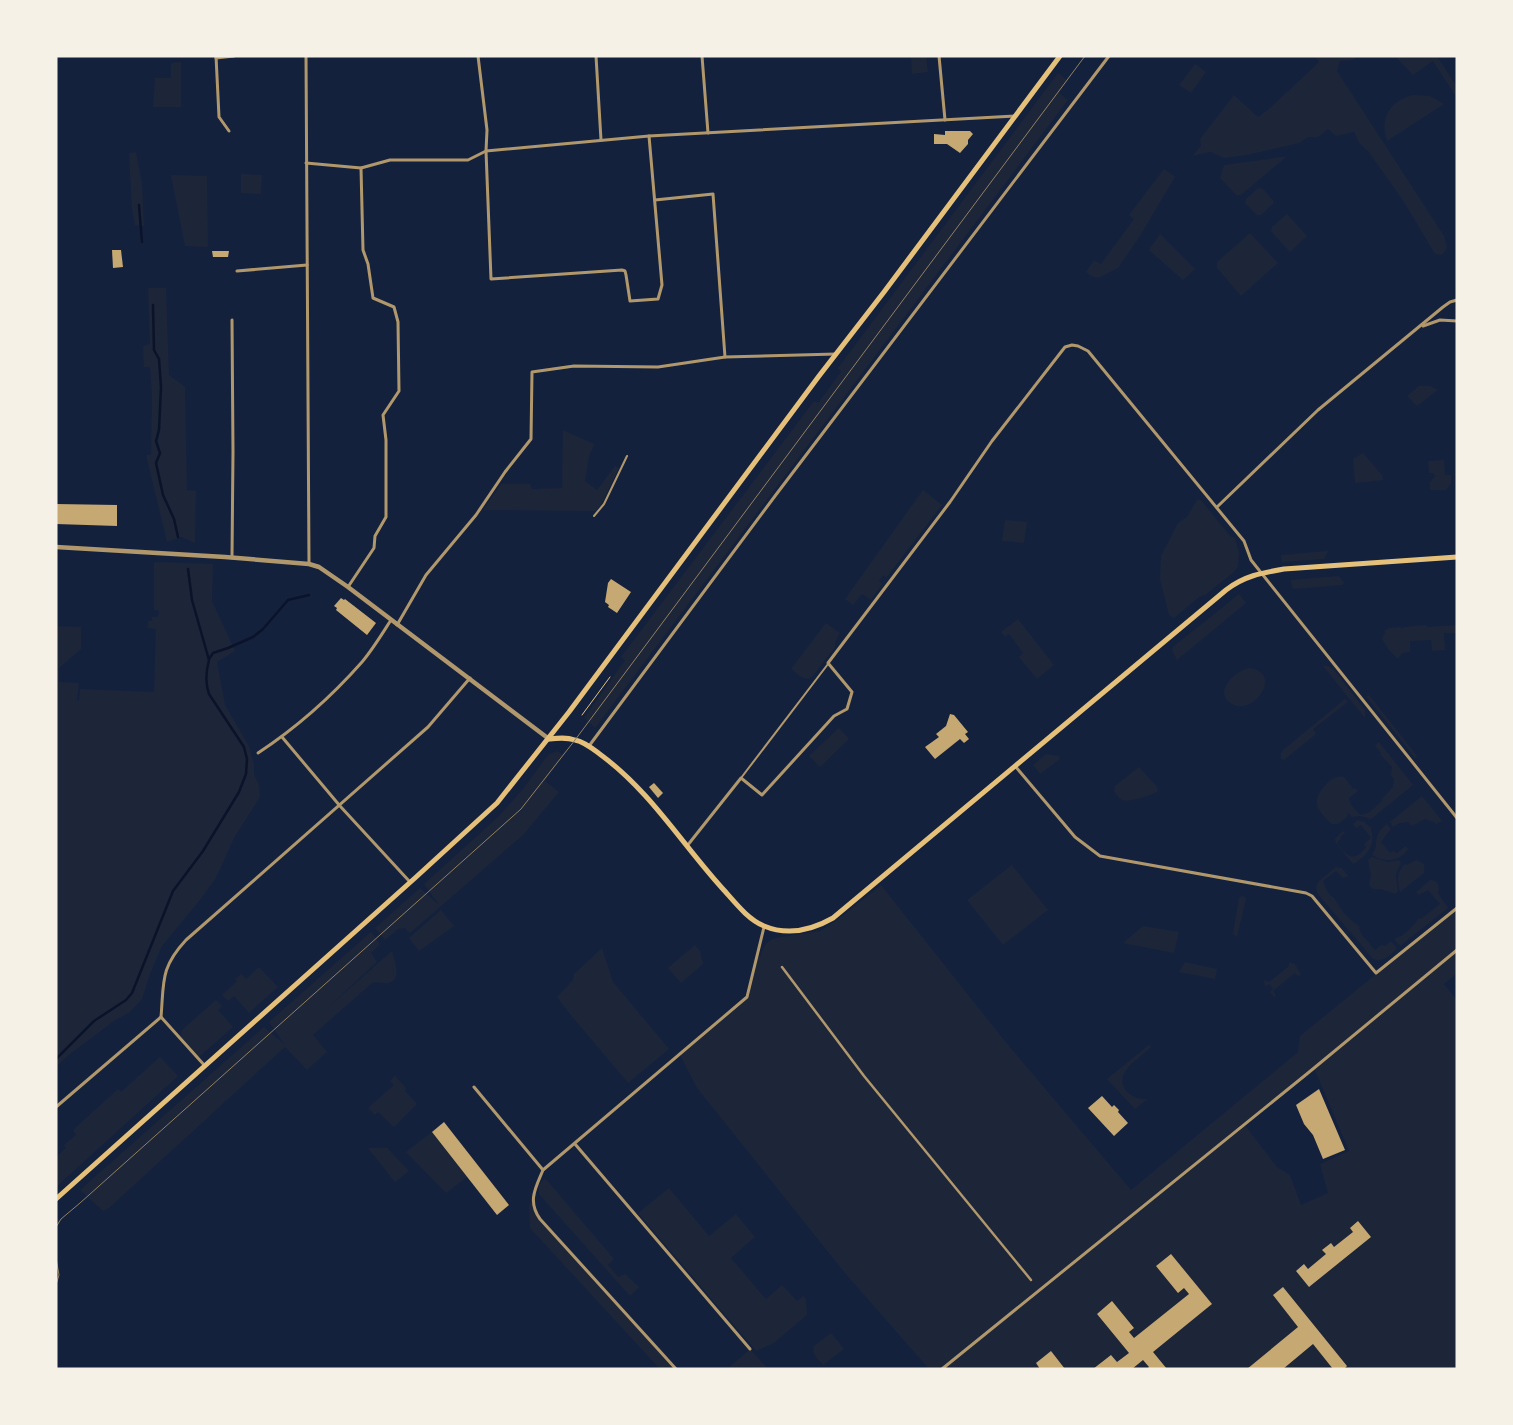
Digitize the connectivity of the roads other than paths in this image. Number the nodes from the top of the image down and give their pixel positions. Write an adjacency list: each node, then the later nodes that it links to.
1 (234, 56): 9 (street)
2 (306, 56): 17 (street)
3 (478, 56): 16 (street)
4 (596, 56): 15 (street)
5 (702, 56): 13 (street)
6 (939, 56): 11 (street)
7 (1060, 56): 10 (main road)
8 (1109, 56): 43 (street)
9 (216, 57): 12 (street)
10 (1015, 116): 11 (street); 26 (main road)
11 (945, 120): 13 (street)
12 (229, 131)
13 (708, 133): 14 (street)
14 (649, 136): 15 (street); 19 (street)
15 (601, 141): 16 (street)
16 (486, 151): 18 (street); 19 (street)
17 (306, 163): 18 (street); 20 (street)
18 (361, 168): 36 (street)
19 (655, 200): 27 (street)
20 (307, 265): 21 (street); 34 (street)
21 (237, 271)
22 (1457, 300): 25 (street)
23 (232, 320): 32 (street)
24 (1457, 321): 25 (street)
25 (1418, 328): 29 (street)
26 (836, 354): 27 (street); 42 (main road)
27 (725, 357): 38 (street)
28 (627, 456): 30 (lane)
29 (1217, 507): 35 (street); 39 (street)
30 (594, 516)
31 (56, 547): 32 (street)
32 (232, 557): 34 (street)
33 (1457, 557): 35 (main road)
34 (310, 564): 36 (street)
35 (1262, 572): 45 (main road); 48 (street)
36 (348, 587): 37 (street)
37 (391, 620): 38 (street); 41 (street)
38 (397, 625): 40 (street)
39 (828, 664): 46 (lane); 46 (street)
40 (470, 678): 42 (street); 47 (street)
41 (282, 737): 44 (street); 47 (street)
42 (549, 739): 43 (main road); 50 (main road)
43 (588, 746): 49 (main road)
44 (258, 753)
45 (1015, 766): 51 (street); 52 (main road)
46 (741, 778): 49 (street)
47 (340, 806): 50 (street); 55 (street)
48 (1457, 818)
49 (686, 847): 52 (main road)
50 (410, 883): 56 (main road)
51 (1457, 908)
52 (764, 926): 59 (street)
53 (1457, 950): 65 (street)
54 (782, 967): 62 (street)
55 (162, 1017): 56 (street); 58 (street)
56 (205, 1066): 61 (main road)
57 (474, 1087): 60 (street)
58 (56, 1107)
59 (575, 1144): 60 (street); 63 (street)
60 (543, 1170): 64 (street)
61 (56, 1200)
62 (1031, 1280)
63 (750, 1349)
64 (676, 1369)
65 (942, 1369)

